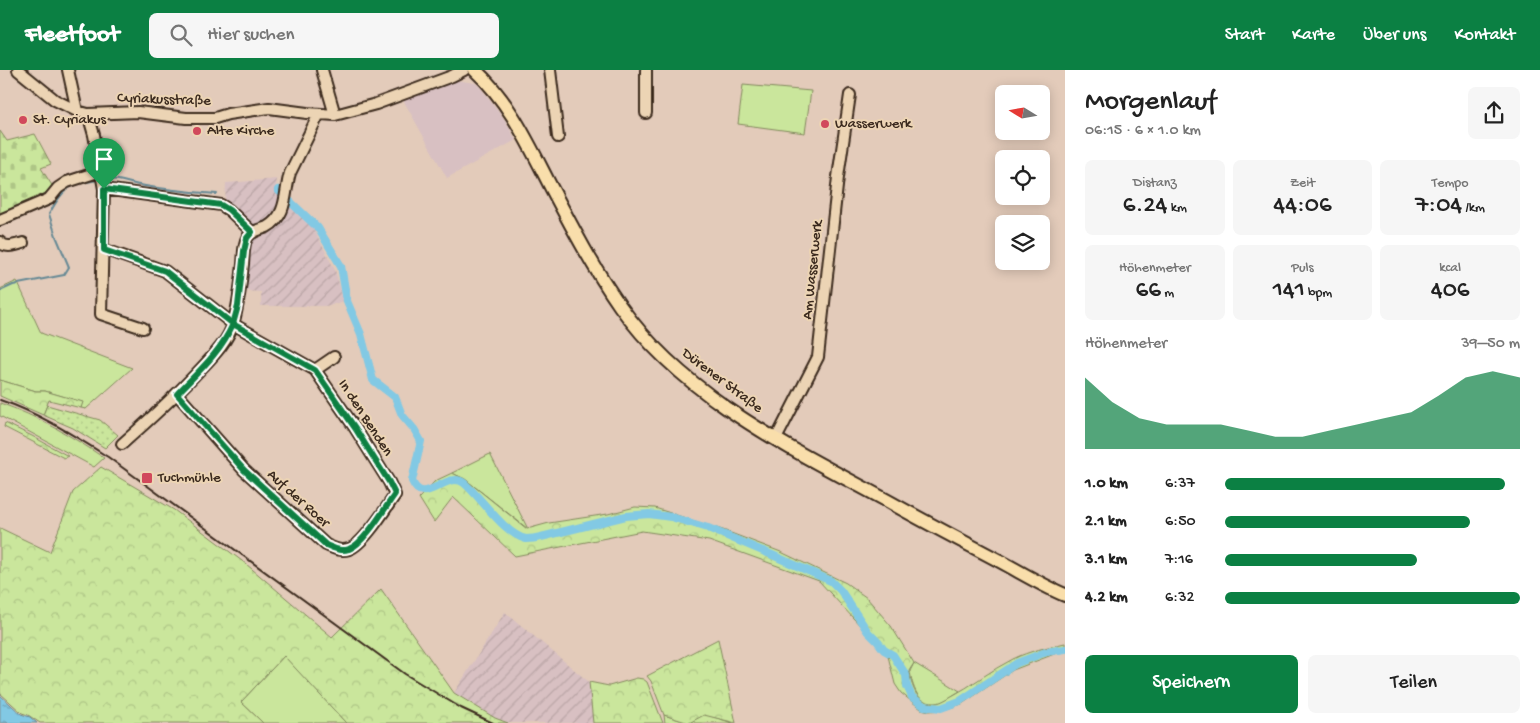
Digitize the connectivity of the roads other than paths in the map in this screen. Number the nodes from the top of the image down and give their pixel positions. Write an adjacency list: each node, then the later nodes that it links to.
1 (18, 70): 9 (street, Cyriakusstraße)
2 (68, 70): 9 (street)
3 (322, 70): 13 (street)
4 (464, 70): 13 (street, Cyriakusstraße)
5 (476, 70): 26 (main road, Dürener Straße)
6 (550, 70): 14 (street)
7 (646, 70): 10 (street)
8 (850, 95): 26 (street, Am Wasserwerk)
9 (77, 111): 11 (street, Cyriakusstraße)
10 (646, 113)
11 (88, 114): 12 (street, Cyriakusstraße); 15 (street)
12 (319, 114): 13 (street, Cyriakusstraße); 17 (street)
13 (335, 115)
14 (558, 137)
15 (103, 179): 16 (street); 17 (street); 20 (street)
16 (0, 220)
17 (252, 232): 21 (street)
18 (0, 242): 19 (street)
19 (23, 243)
20 (104, 250): 21 (street, In den Benden); 22 (street)
21 (233, 324): 24 (street, In den Benden); 25 (street)
22 (144, 328)
23 (334, 357): 24 (street)
24 (315, 370): 28 (street, In den Benden)
25 (177, 394): 27 (street); 28 (street, Auf der Roer)
26 (776, 439): 29 (main road, Dürener Straße)
27 (122, 444)
28 (389, 482)
29 (1065, 595)

